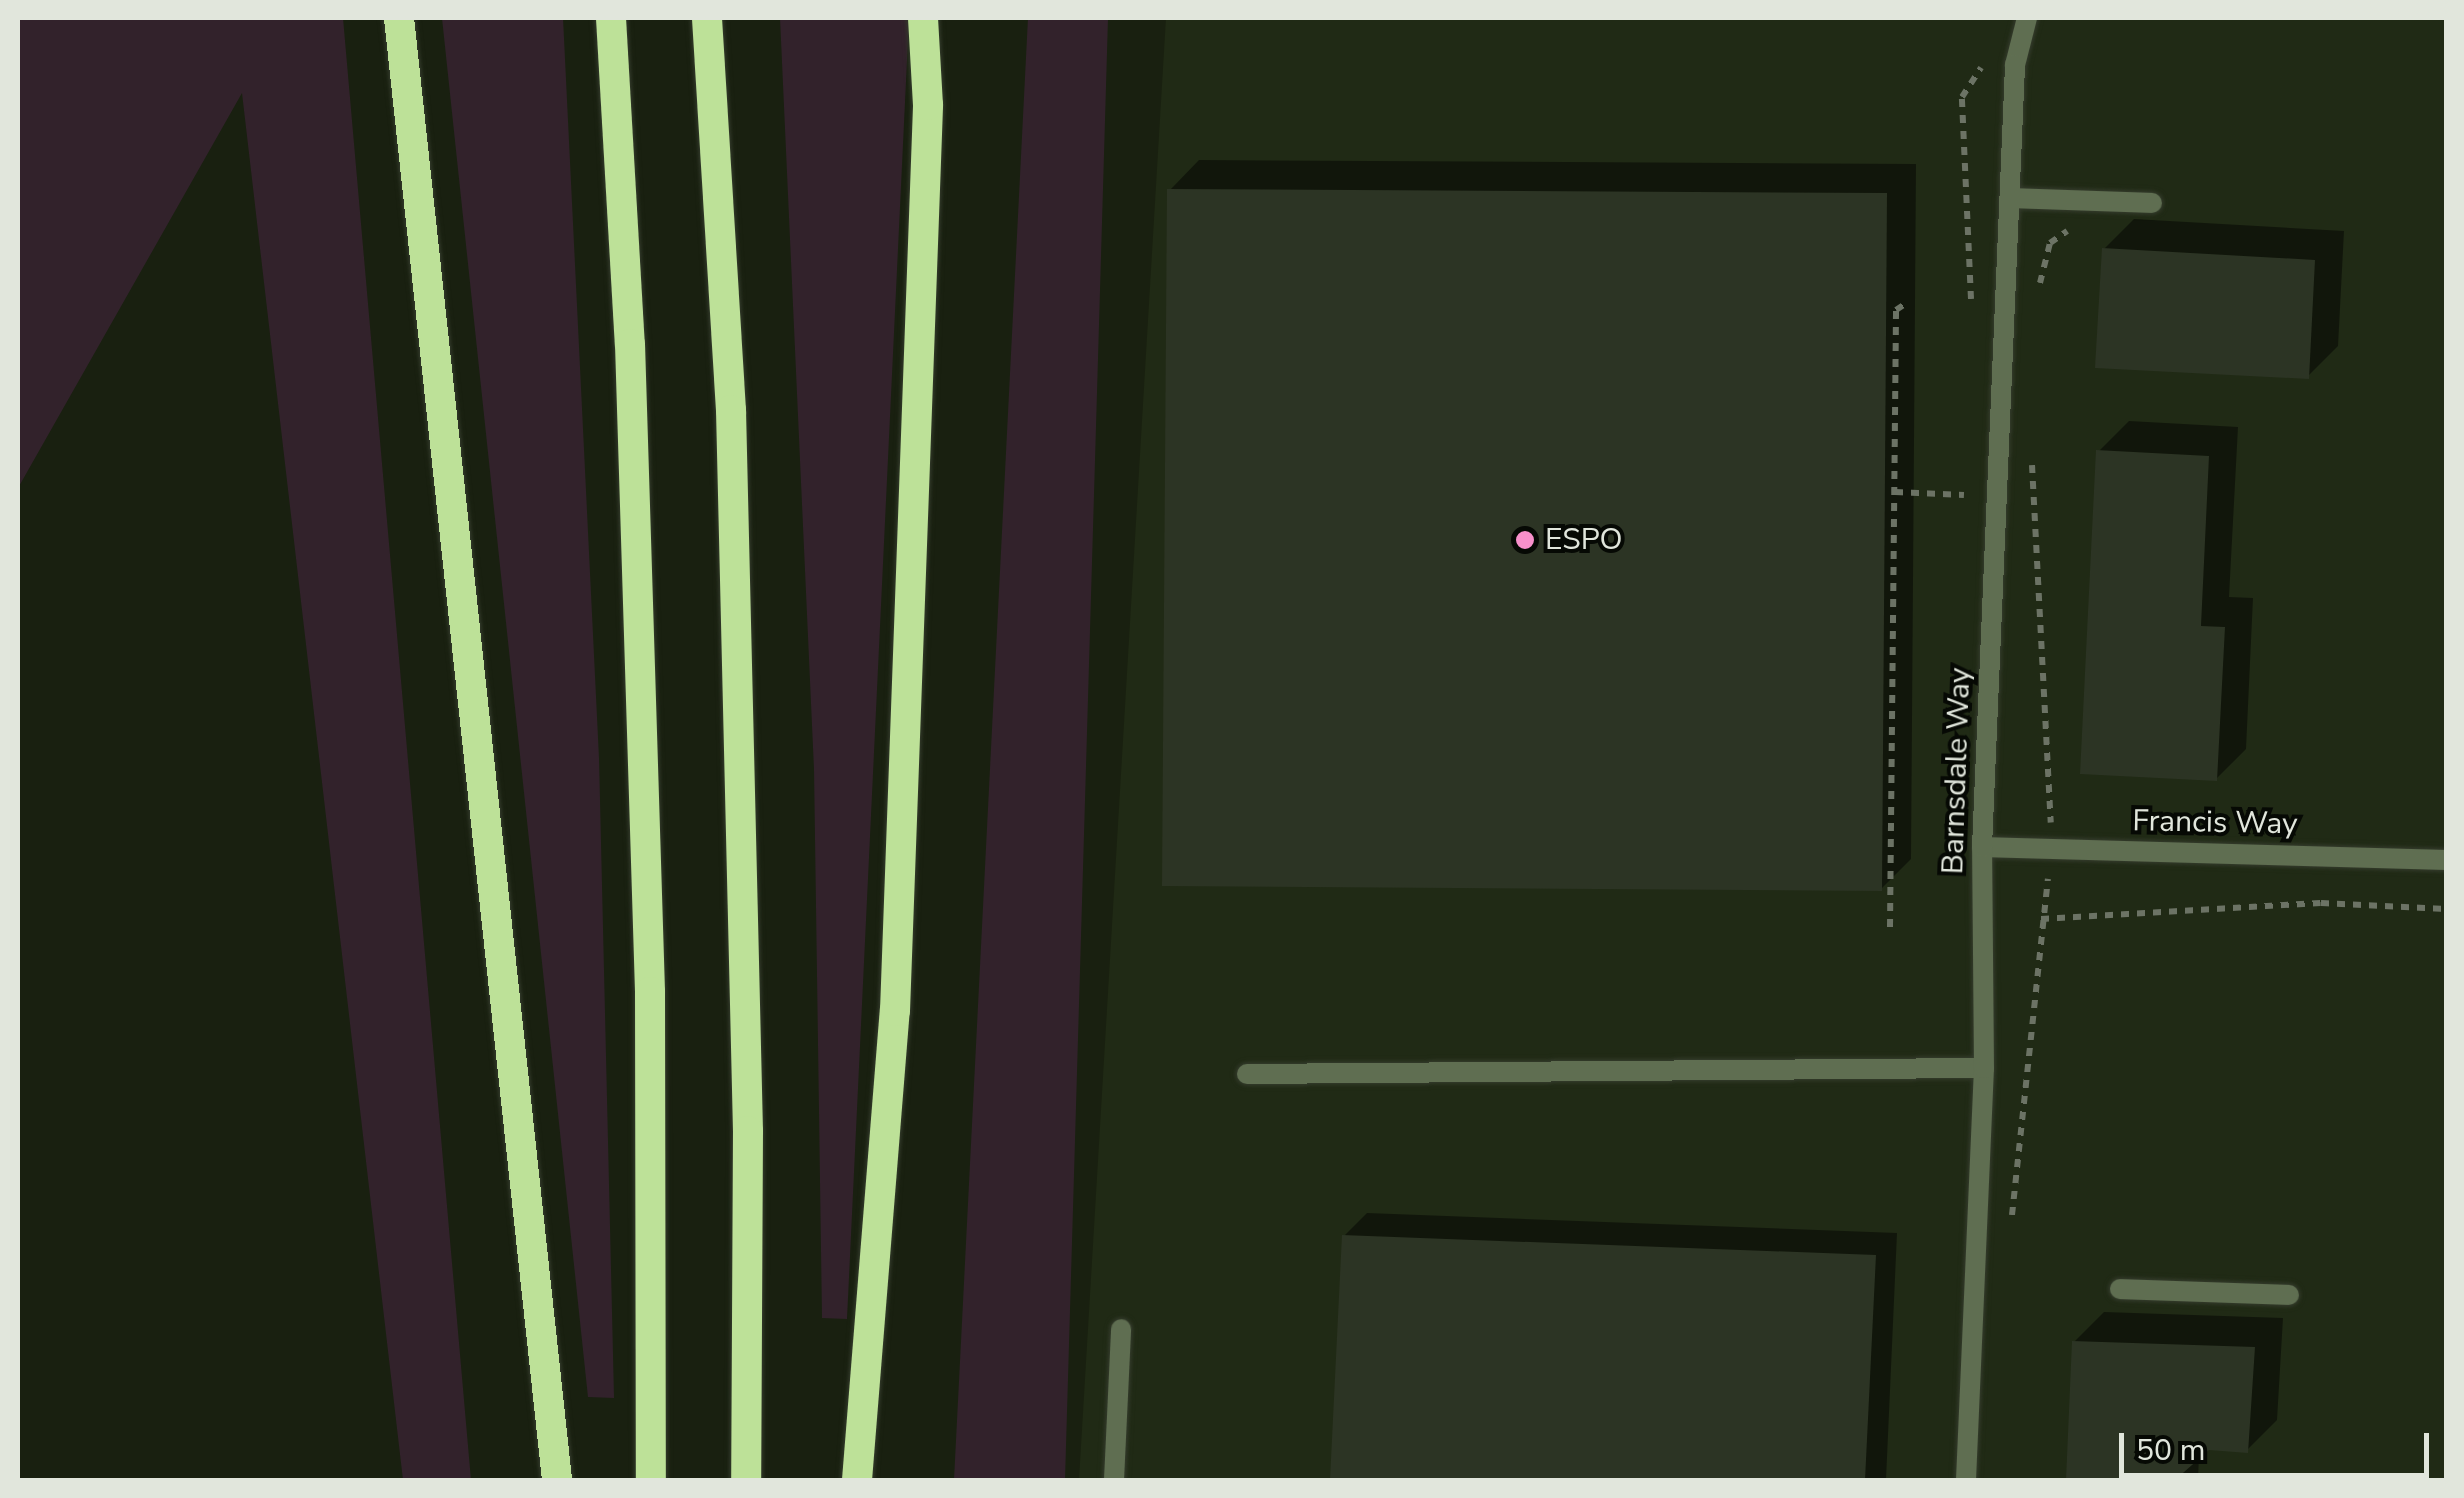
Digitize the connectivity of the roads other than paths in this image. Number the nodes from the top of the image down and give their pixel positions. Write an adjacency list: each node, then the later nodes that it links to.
1 (398, 18): 17 (highway)
2 (611, 18): 18 (highway)
3 (708, 18): 19 (highway)
4 (923, 18): 7 (highway)
5 (942, 18): 7 (highway)
6 (2027, 18): 8 (street, Barnsdale Way)
7 (928, 105): 20 (highway)
8 (2012, 198): 9 (street); 10 (street, Barnsdale Way)
9 (2152, 203)
10 (1982, 847): 11 (street, Francis Way); 12 (street, Barnsdale Way)
11 (2446, 860)
12 (1984, 1068): 13 (street); 22 (street, Barnsdale Way)
13 (1247, 1074)
14 (2120, 1288): 15 (street)
15 (2289, 1295)
16 (1122, 1330): 21 (street)
17 (557, 1480)
18 (652, 1480)
19 (746, 1480)
20 (857, 1480)
21 (1114, 1480)
22 (1966, 1480)

